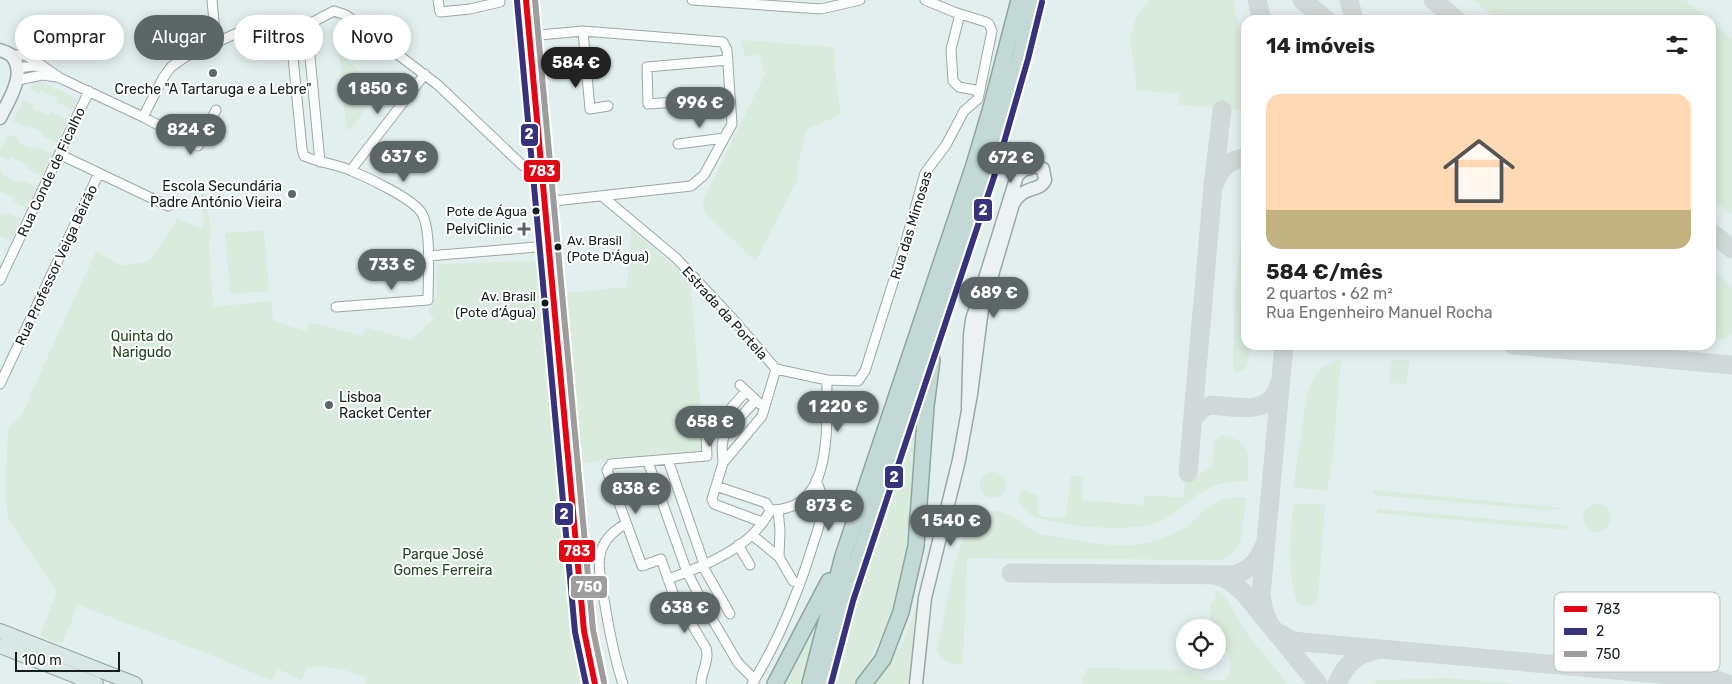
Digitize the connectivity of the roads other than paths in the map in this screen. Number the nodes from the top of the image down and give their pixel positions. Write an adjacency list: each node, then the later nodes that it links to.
1 (212, 0): 14 (street)
2 (333, 0): 12 (street)
3 (438, 0): 11 (street)
4 (526, 0): 17 (street)
5 (692, 0): 6 (street)
6 (860, 0)
7 (925, 0): 13 (street)
8 (1019, 0): 68 (highway)
9 (1034, 0): 48 (highway)
10 (500, 2): 11 (street)
11 (469, 4)
12 (334, 11): 15 (street); 25 (street)
13 (960, 14): 28 (street); 28 (street, Rua das Mimosas)
14 (213, 15)
15 (323, 17)
16 (583, 31): 17 (street); 22 (street); 30 (street)
17 (529, 36): 38 (street)
18 (5, 52): 23 (street); 24 (street)
19 (181, 60): 32 (street)
20 (293, 60): 37 (street)
21 (310, 60): 37 (street)
22 (728, 60): 29 (street); 29 (street)
23 (44, 67): 24 (street); 26 (street)
24 (17, 74): 26 (street); 33 (street)
25 (425, 74): 38 (street); 39 (street)
26 (60, 78): 27 (street)
27 (89, 91): 32 (street); 36 (street, Rua Conde de Ficalho)
28 (980, 91): 50 (street, Rua das Mimosas)
29 (730, 98): 34 (street)
30 (608, 106)
31 (216, 110): 32 (street)
32 (143, 117)
33 (0, 118)
34 (724, 138): 35 (street); 41 (street)
35 (678, 144)
36 (59, 154): 40 (street); 46 (street, Rua Conde de Ficalho)
37 (320, 162): 39 (street)
38 (542, 168): 42 (street)
39 (351, 170): 45 (street)
40 (99, 173): 43 (street); 52 (street, Rua Professor Veiga Beirão)
41 (602, 196): 42 (street); 49 (street, Estrada da Portela)
42 (545, 202): 44 (street)
43 (168, 206)
44 (549, 246): 45 (street); 81 (street)
45 (428, 256): 47 (street)
46 (0, 280)
47 (336, 307)
48 (937, 326): 86 (highway); 87 (highway)
49 (776, 369): 51 (street, Estrada da Portela); 55 (street)
50 (865, 372): 51 (street, Estrada da Portela)
51 (826, 380): 61 (street)
52 (0, 384)
53 (756, 400): 55 (street); 56 (street); 57 (street)
54 (968, 408): 54 (street); 88 (street)
55 (765, 409): 60 (street)
56 (725, 415)
57 (724, 436): 58 (street); 60 (street)
58 (668, 460): 59 (street); 70 (street)
59 (648, 462): 65 (street); 72 (street)
60 (723, 463): 62 (street)
61 (816, 480): 63 (street); 74 (street)
62 (716, 486): 63 (street); 64 (street)
63 (774, 510): 64 (street); 69 (street)
64 (762, 522): 66 (street)
65 (626, 524): 73 (street); 82 (street)
66 (752, 535): 67 (street); 69 (street)
67 (738, 545): 70 (street); 71 (street)
68 (843, 556): 84 (highway); 85 (highway)
69 (779, 557): 74 (street)
70 (703, 565): 72 (street); 75 (street)
71 (750, 565)
72 (687, 572): 73 (street); 78 (street)
73 (668, 579): 83 (street)
74 (800, 584): 78 (street)
75 (730, 614)
76 (0, 631): 80 (main road)
77 (0, 646): 79 (main road)
78 (754, 682)
79 (96, 684)
80 (135, 684)
81 (595, 684)
82 (623, 684)
83 (701, 684)
84 (775, 684)
85 (810, 684)
86 (822, 684)
87 (864, 684)
88 (916, 684)

